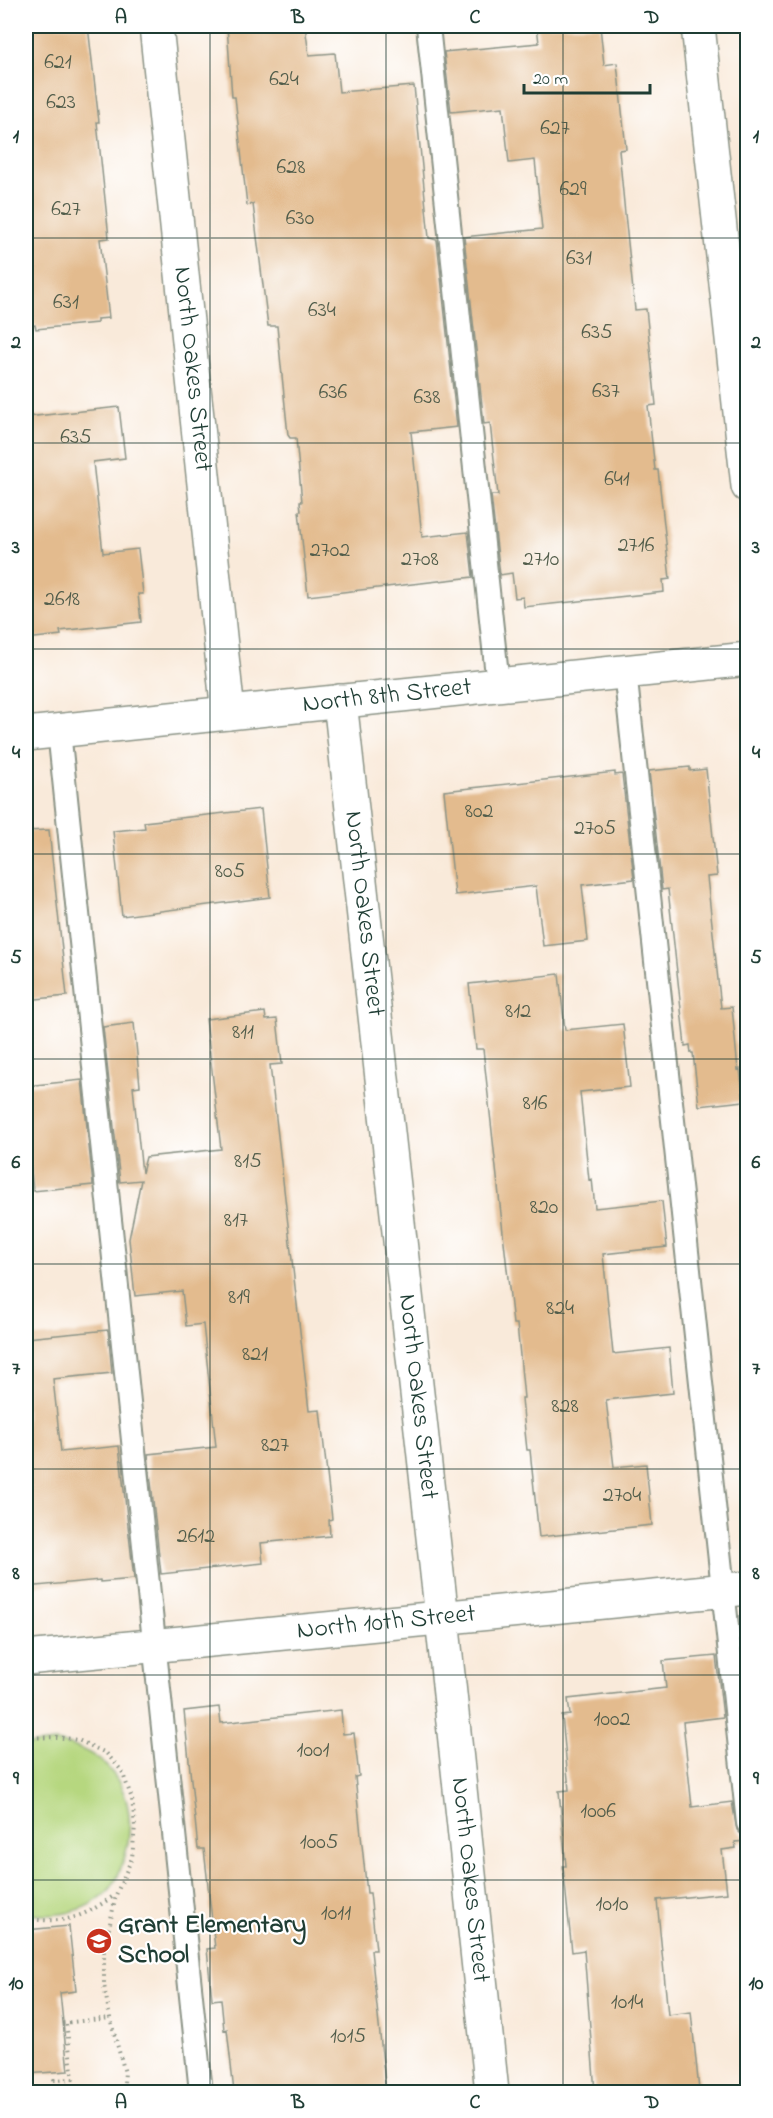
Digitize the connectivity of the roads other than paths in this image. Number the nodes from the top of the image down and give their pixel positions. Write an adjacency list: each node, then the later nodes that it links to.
1 (156, 26): 9 (street, North Oakes Street)
2 (428, 26): 7 (lane)
3 (698, 26): 4 (street)
4 (747, 486)
5 (747, 659): 6 (street, North 8th Street)
6 (625, 671): 7 (street, North 8th Street); 12 (lane)
7 (498, 685): 8 (street, North 8th Street)
8 (340, 701): 9 (street, North 8th Street); 13 (street, North Oakes Street)
9 (228, 713): 10 (street, North 8th Street)
10 (59, 731): 11 (street, North 8th Street); 14 (lane)
11 (26, 734)
12 (735, 1590): 13 (street, North 10th Street); 16 (lane)
13 (442, 1618): 14 (street, North 10th Street); 18 (street, North Oakes Street)
14 (154, 1646): 15 (street, North 10th Street); 17 (lane)
15 (26, 1658)
16 (747, 1823)
17 (201, 2092)
18 (492, 2092)

